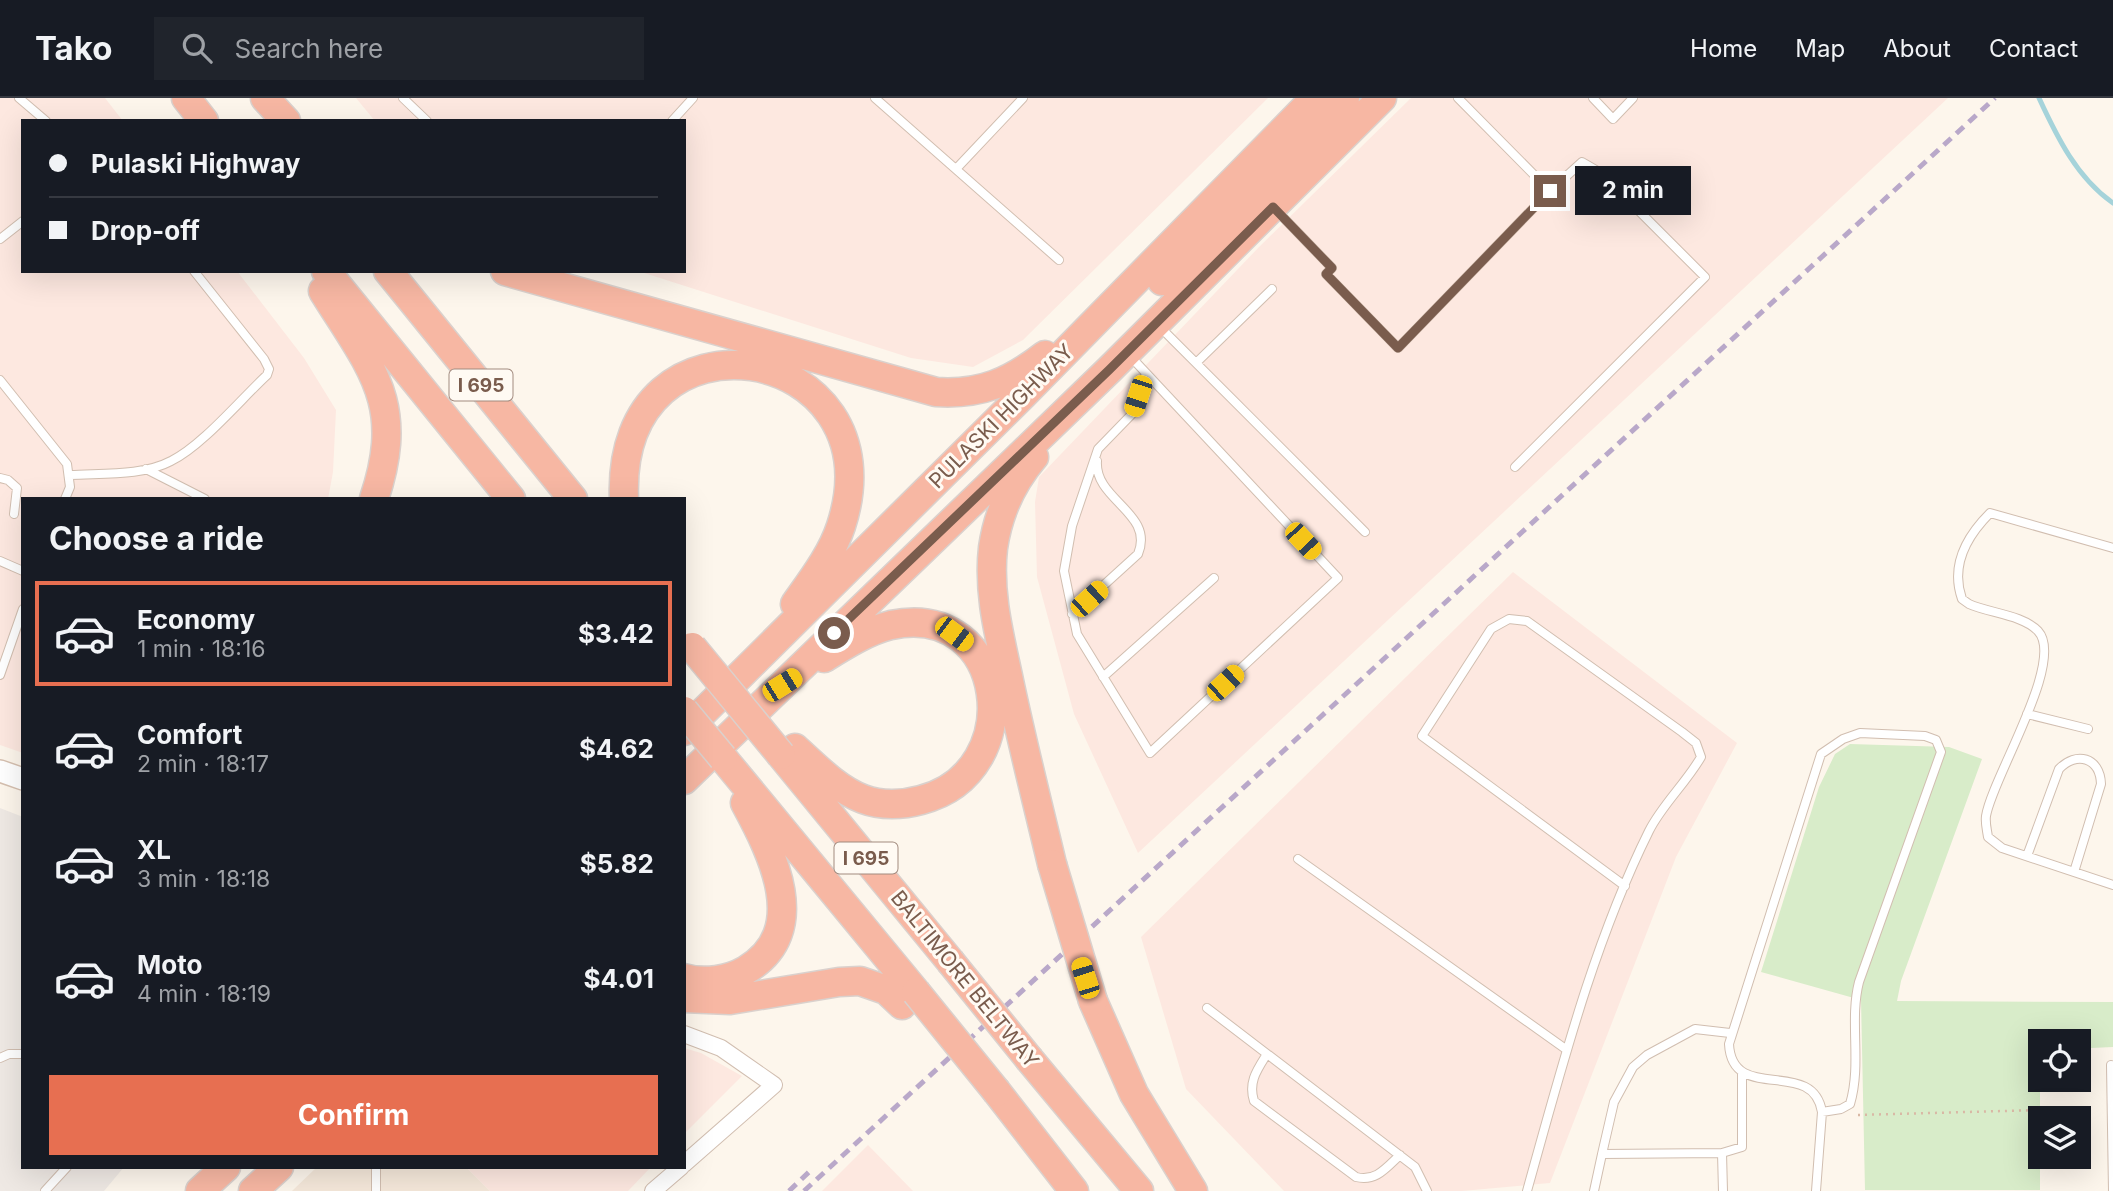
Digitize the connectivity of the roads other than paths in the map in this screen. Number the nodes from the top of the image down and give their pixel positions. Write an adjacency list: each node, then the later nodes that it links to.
1 (19, 98): 15 (lane)
2 (186, 98): 16 (highway)
3 (247, 98): 17 (highway)
4 (265, 98): 18 (highway)
5 (403, 98): 19 (lane)
6 (693, 98): 20 (lane)
7 (875, 98): 21 (lane)
8 (1023, 98): 21 (lane)
9 (1345, 98): 56 (highway)
10 (1382, 98): 23 (highway, PULASKI HIGHWAY)
11 (1458, 98): 22 (lane)
12 (1593, 98): 13 (lane)
13 (1633, 98)
14 (1310, 101): 33 (highway, PULASKI HIGHWAY)
15 (44, 119)
16 (202, 119)
17 (263, 119)
18 (284, 119)
19 (425, 119)
20 (674, 119)
21 (956, 169): 26 (lane)
22 (1550, 191): 23 (lane); 40 (lane)
23 (1273, 207): 34 (highway, PULASKI HIGHWAY)
24 (21, 223): 25 (lane)
25 (0, 239)
26 (1059, 260)
27 (196, 273): 41 (lane)
28 (311, 273): 46 (highway)
29 (328, 273): 47 (highway, I 695)
30 (390, 273): 48 (highway, I 695)
31 (512, 273): 33 (highway)
32 (1272, 289): 36 (lane)
33 (1116, 300): 60 (highway, PULASKI HIGHWAY)
34 (1156, 323): 35 (highway, PULASKI HIGHWAY); 36 (lane)
35 (1118, 361): 37 (lane); 56 (highway, PULASKI HIGHWAY); 109 (highway, bridge)
36 (1197, 362): 51 (lane)
37 (1146, 373): 39 (lane); 62 (lane)
38 (0, 380): 42 (lane)
39 (1098, 449): 57 (lane); 57 (lane)
40 (1515, 467)
41 (146, 469): 42 (lane); 45 (lane)
42 (70, 475): 44 (lane)
43 (0, 478): 50 (lane)
44 (65, 497)
45 (201, 497)
46 (374, 497)
47 (509, 497)
48 (571, 497)
49 (624, 497): 60 (highway)
50 (13, 514)
51 (1366, 532)
52 (2113, 548): 65 (lane)
53 (0, 561): 54 (lane)
54 (21, 570)
55 (1214, 578): 62 (lane)
56 (864, 604): 63 (highway, PULASKI HIGHWAY)
57 (1072, 614): 62 (lane)
58 (21, 615): 61 (lane)
59 (688, 641): 69 (highway, BALTIMORE BELTWAY / I 695, bridge)
60 (760, 657): 66 (highway, PULASKI HIGHWAY)
61 (0, 675)
62 (1103, 677)
63 (782, 685): 68 (highway, PULASKI HIGHWAY); 69 (highway)
64 (686, 713): 68 (highway, bridge)
65 (2027, 714): 67 (lane); 75 (lane)
66 (686, 729)
67 (2088, 729)
68 (725, 748): 72 (highway, PULASKI HIGHWAY); 73 (highway); 74 (highway)
69 (788, 752): 108 (highway, BALTIMORE BELTWAY / I 695, bridge)
70 (0, 771): 71 (street)
71 (21, 778)
72 (686, 778)
73 (686, 792)
74 (745, 793): 80 (highway); 82 (highway, I 695)
75 (2027, 856): 77 (lane); 77 (lane)
76 (1298, 859): 86 (lane)
77 (2074, 872): 78 (lane)
78 (2113, 885)
79 (1625, 886): 79 (lane); 86 (lane)
80 (686, 978)
81 (686, 998): 82 (highway)
82 (909, 998): 107 (highway)
83 (1207, 1008): 88 (lane)
84 (1730, 1033): 91 (lane); 92 (lane); 94 (lane)
85 (686, 1035): 96 (street)
86 (1567, 1050): 111 (lane)
87 (21, 1054): 89 (lane)
88 (1267, 1054): 95 (lane); 95 (lane)
89 (0, 1058)
90 (2111, 1065): 115 (lane)
91 (1742, 1073): 92 (lane); 93 (lane)
92 (1823, 1114): 114 (lane)
93 (1721, 1153): 94 (lane); 113 (lane)
94 (1602, 1154): 112 (lane)
95 (1400, 1155): 110 (lane)
96 (686, 1163)
97 (65, 1169): 102 (lane)
98 (224, 1169): 103 (highway)
99 (277, 1169): 104 (highway)
100 (376, 1169): 105 (lane)
101 (679, 1169): 106 (street)
102 (45, 1191)
103 (200, 1191)
104 (253, 1191)
105 (376, 1191)
106 (653, 1191)
107 (1074, 1191)
108 (1139, 1191)
109 (1193, 1191)
110 (1427, 1191)
111 (1527, 1191)
112 (1594, 1191)
113 (1723, 1191)
114 (1816, 1191)
115 (2113, 1191)

